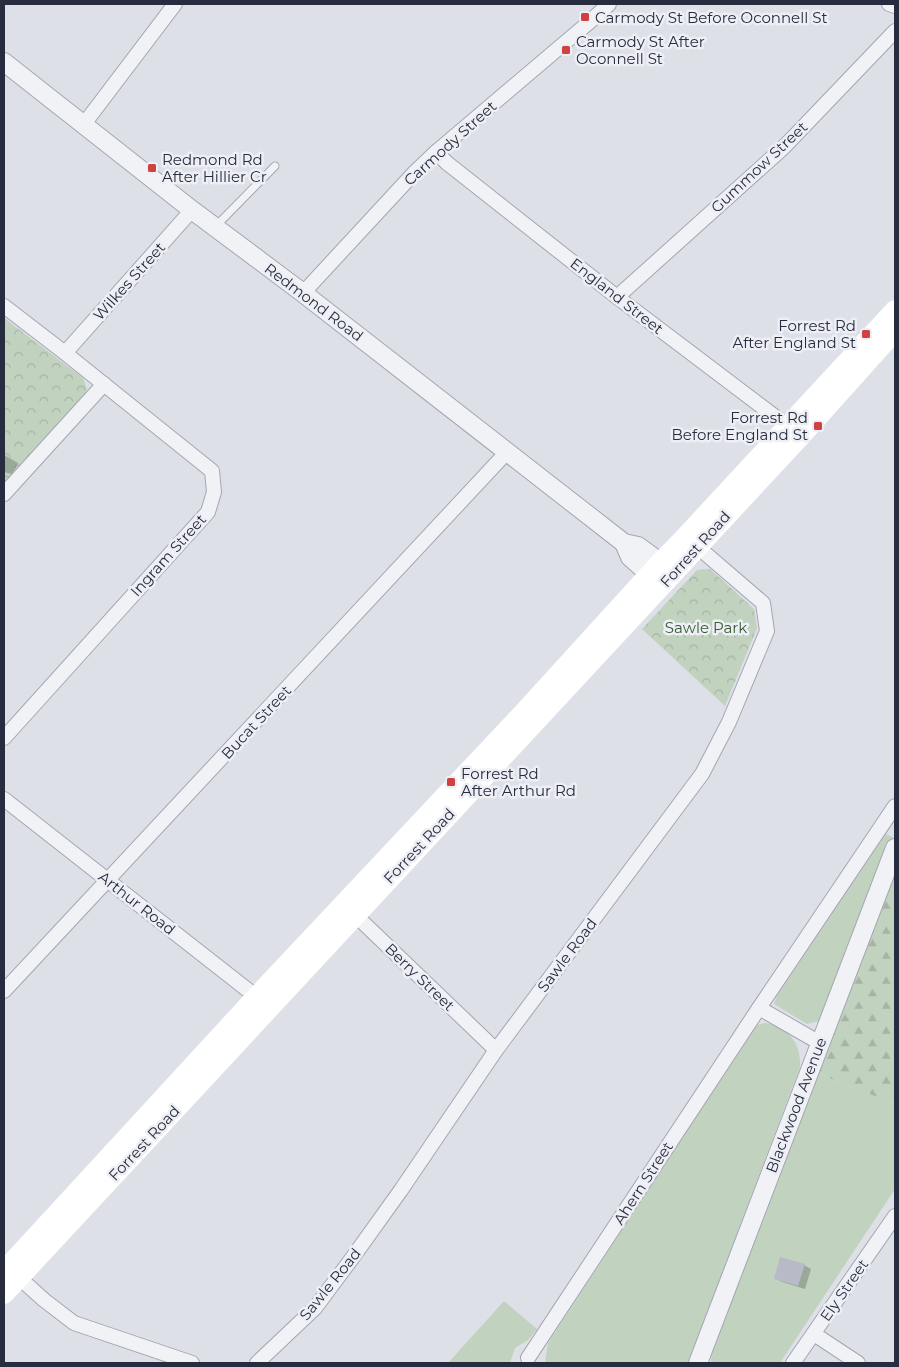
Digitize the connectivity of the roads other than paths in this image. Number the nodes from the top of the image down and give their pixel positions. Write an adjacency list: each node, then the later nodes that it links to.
1 (174, 4): 7 (street)
2 (609, 4): 8 (street, Carmody Street)
3 (889, 4): 4 (street)
4 (895, 6)
5 (895, 31): 13 (street, Gummow Street)
6 (4, 62): 7 (street, Redmond Road)
7 (84, 124): 10 (street, Redmond Road)
8 (436, 152): 12 (street, Carmody Street); 13 (street, England Street)
9 (275, 166): 11 (lane)
10 (192, 210): 11 (street, Redmond Road); 17 (street, Wilkes Street)
11 (215, 228): 12 (street, Redmond Road)
12 (303, 294): 20 (street, Redmond Road)
13 (618, 297): 19 (street, England Street)
14 (4, 306): 17 (street, Ingram Street)
15 (895, 310): 19 (main road, Forrest Road)
16 (895, 331): 19 (main road, Forrest Road)
17 (65, 352): 18 (street, Ingram Street)
18 (104, 384): 21 (street); 24 (street, Ingram Street)
19 (794, 431): 22 (main road, Forrest Road)
20 (507, 452): 23 (street, Redmond Road); 28 (street, Bucat Street)
21 (4, 494)
22 (691, 541): 23 (main road, Forrest Road); 34 (street, Sawle Road)
23 (661, 573): 29 (main road, Forrest Road)
24 (4, 738)
25 (4, 799): 28 (street, Arthur Road)
26 (895, 806): 32 (street, Ahern Street)
27 (895, 848): 33 (street, Blackwood Avenue)
28 (108, 880): 30 (street, Bucat Street); 31 (street, Arthur Road)
29 (350, 910): 31 (main road, Forrest Road); 34 (street, Berry Street)
30 (4, 991)
31 (263, 1002): 36 (main road, Forrest Road)
32 (758, 1008): 33 (street); 39 (street, Ahern Street)
33 (820, 1043): 42 (street, Blackwood Avenue)
34 (496, 1050): 41 (street, Sawle Road)
35 (895, 1216): 38 (street, Ely Street)
36 (10, 1272): 37 (main road, Forrest Road); 40 (street)
37 (4, 1294)
38 (814, 1334): 43 (street, Ely Street); 44 (street)
39 (528, 1358)
40 (192, 1363)
41 (257, 1363)
42 (698, 1363)
43 (792, 1363)
44 (858, 1363)

